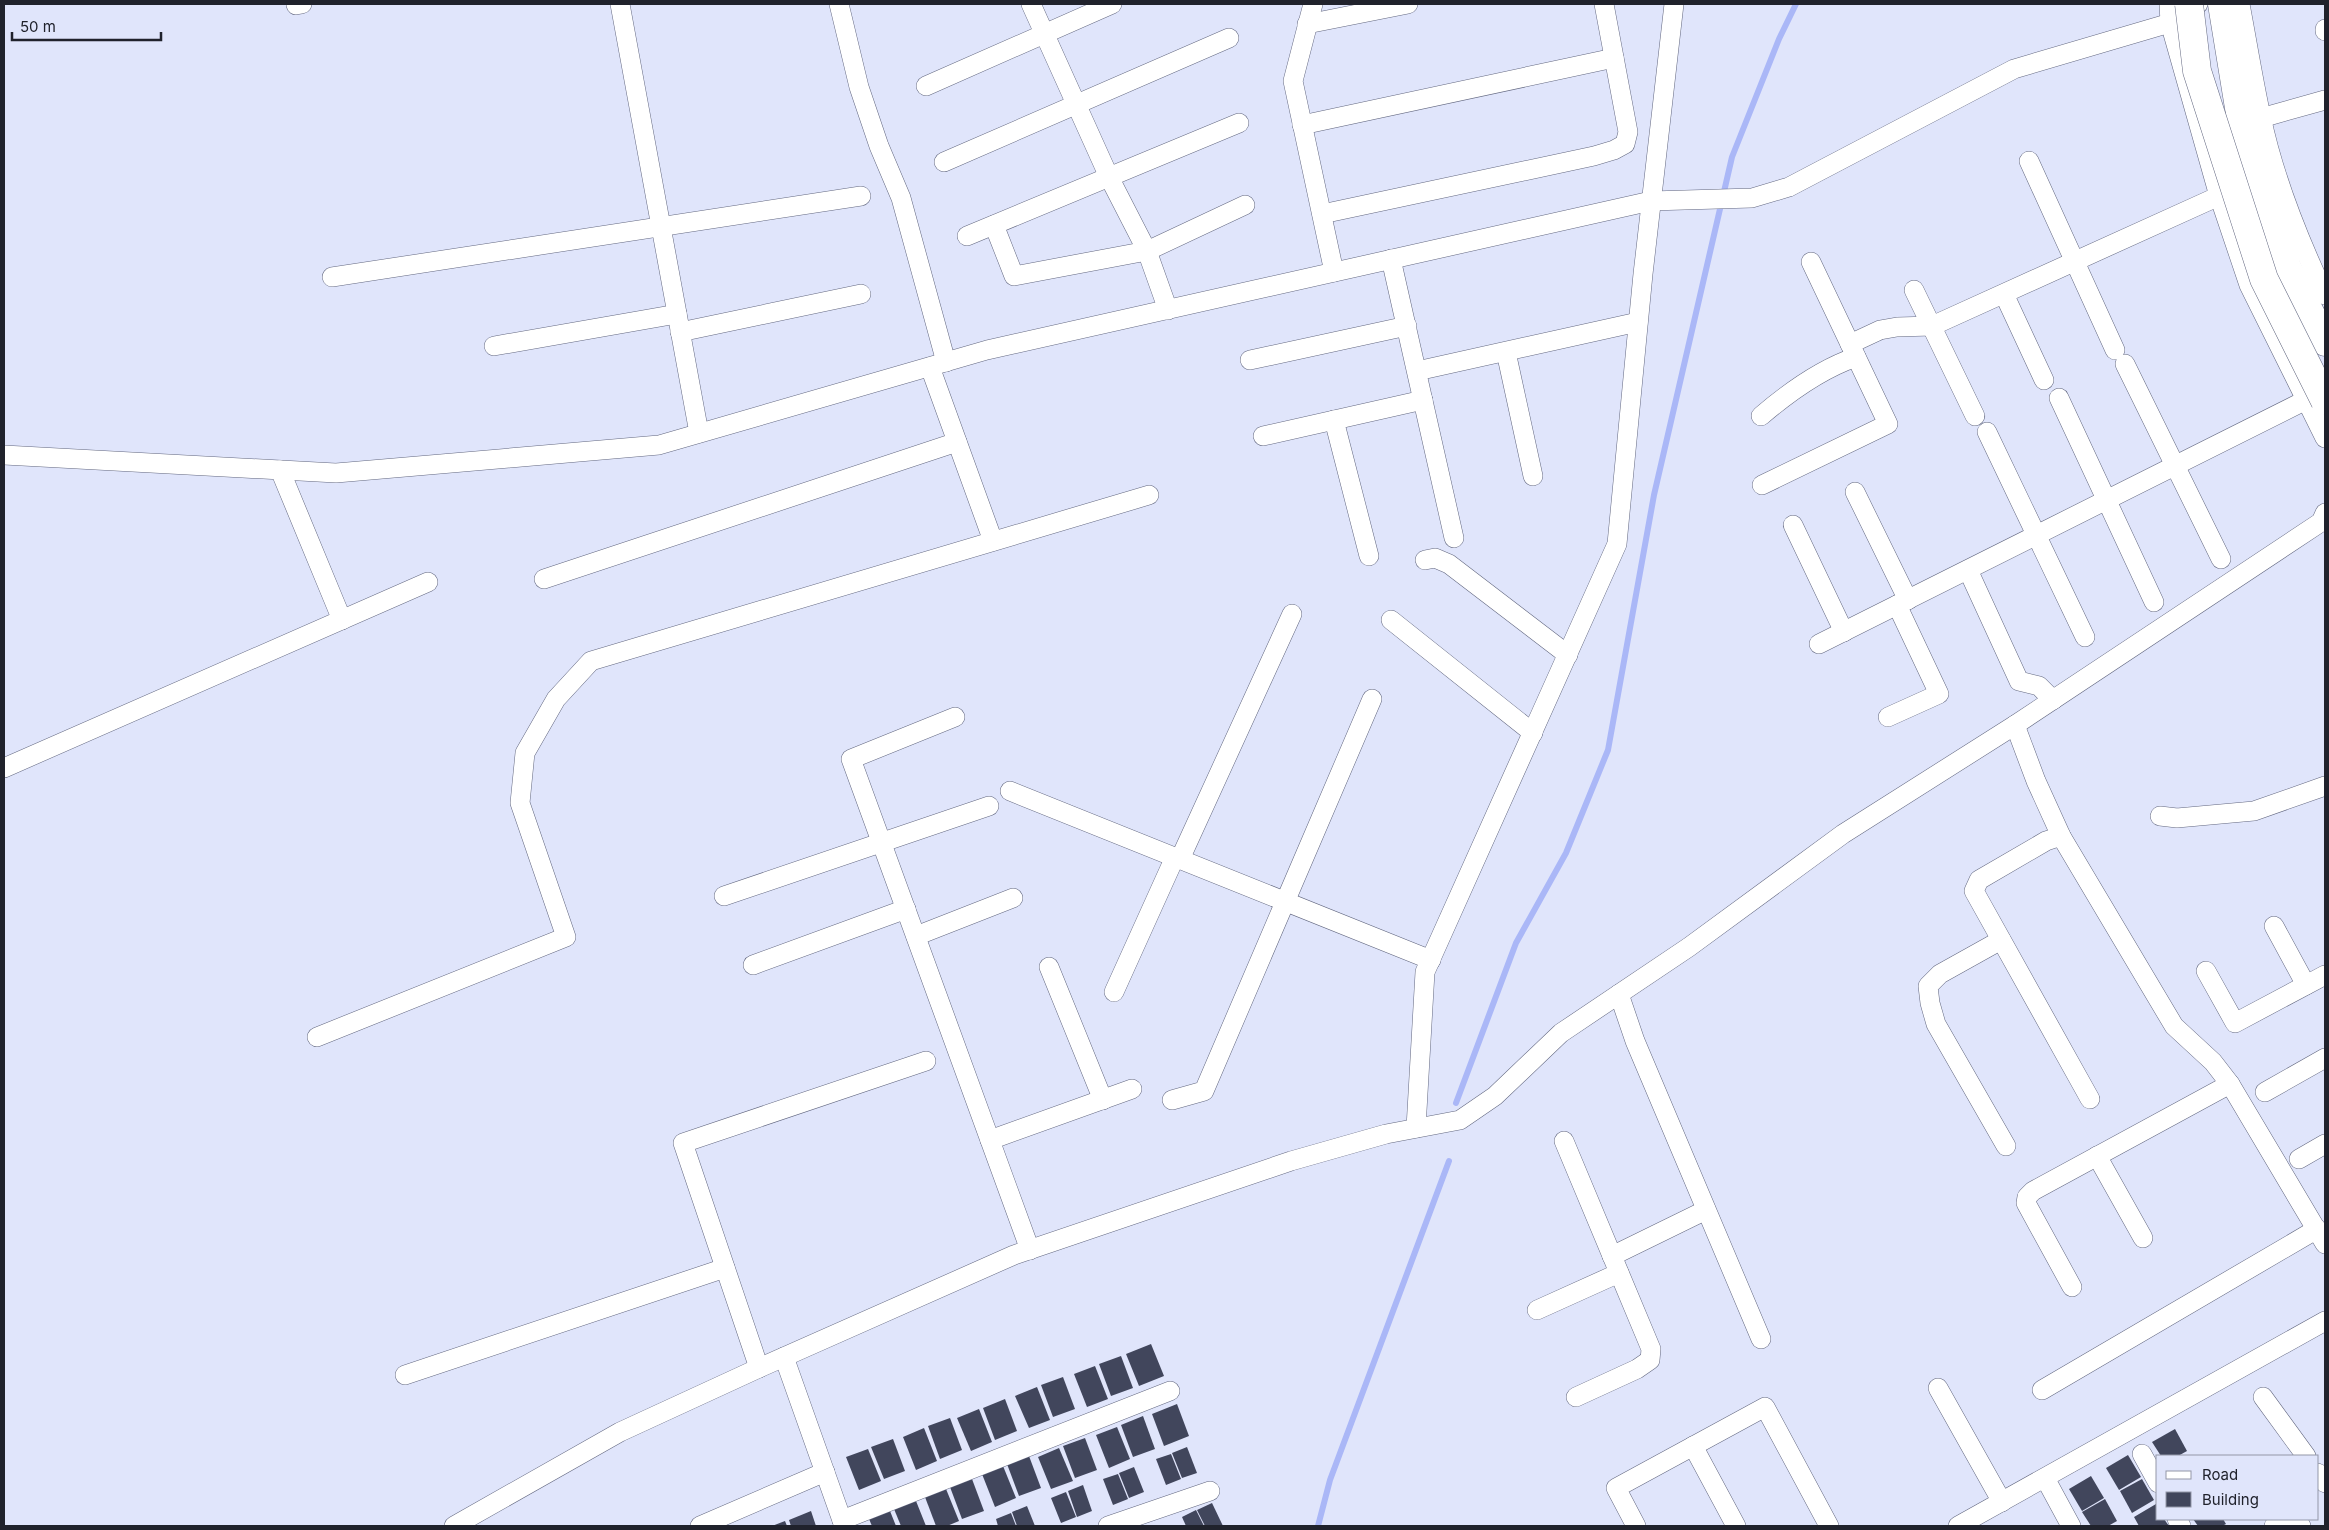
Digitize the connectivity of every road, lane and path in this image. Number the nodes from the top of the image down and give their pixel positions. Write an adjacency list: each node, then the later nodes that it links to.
1 (620, 4): 34 (street)
2 (839, 4): 57 (street)
3 (1032, 4): 16 (street)
4 (1112, 4): 16 (street)
5 (1313, 4): 15 (street)
6 (1408, 4): 15 (street)
7 (1604, 4): 18 (street)
8 (1674, 4): 30 (street)
9 (2169, 4): 14 (street)
10 (2189, 4): 62 (highway, bridge)
11 (2198, 4): 14 (street)
12 (2222, 4): 52 (highway)
13 (2240, 4): 22 (street)
14 (2170, 23): 29 (street); 30 (street)
15 (1307, 24): 24 (street)
16 (1045, 34): 19 (street); 21 (street)
17 (1228, 38): 21 (street)
18 (1614, 58): 24 (street); 32 (street)
19 (926, 86)
20 (2325, 100): 22 (street)
21 (1077, 104): 26 (street); 27 (street)
22 (2261, 118): 45 (street)
23 (1239, 123): 27 (street)
24 (1302, 125): 32 (street)
25 (2028, 161): 39 (street)
26 (944, 162)
27 (1109, 177): 33 (street); 36 (street)
28 (861, 196): 34 (street)
29 (2219, 196): 39 (street); 62 (street)
30 (1651, 201): 37 (street); 48 (street)
31 (1245, 205): 36 (street)
32 (1322, 214): 40 (street)
33 (994, 225): 35 (street); 36 (street)
34 (661, 226): 41 (street); 47 (street)
35 (967, 236)
36 (1147, 251): 46 (street)
37 (1391, 259): 40 (street); 49 (street)
38 (1811, 262): 54 (street)
39 (2075, 262): 44 (street); 72 (street)
40 (1334, 272): 46 (street)
41 (332, 277)
42 (1914, 290): 50 (street)
43 (861, 294): 51 (street)
44 (2004, 294): 50 (street); 59 (street)
45 (2325, 295)
46 (1168, 310): 57 (street)
47 (677, 314): 51 (street); 53 (street)
48 (1638, 322): 55 (street); 98 (street)
49 (1406, 326): 56 (street); 58 (street)
50 (1932, 326): 54 (street); 64 (street)
51 (680, 332): 67 (street)
52 (2325, 342)
53 (494, 346)
54 (1853, 351): 63 (street); 75 (street)
55 (1506, 352): 58 (street); 74 (street)
56 (1250, 360)
57 (938, 364): 67 (street); 70 (street)
58 (1417, 371): 61 (street)
59 (2044, 380)
60 (2059, 398): 78 (street)
61 (1423, 400): 65 (street); 82 (street)
62 (2316, 401): 69 (street); 72 (street)
63 (1761, 416)
64 (1975, 416)
65 (1334, 420): 68 (street); 84 (street)
66 (1986, 432): 81 (street)
67 (699, 433): 73 (street)
68 (1263, 436)
69 (2325, 438)
70 (957, 442): 83 (street); 88 (street)
71 (4, 455): 73 (street)
72 (2174, 467): 78 (street); 85 (street)
73 (280, 470): 93 (street)
74 (1533, 476)
75 (1762, 485)
76 (1855, 492): 91 (street)
77 (1149, 495): 83 (street)
78 (2107, 501): 81 (street); 90 (street)
79 (2324, 520): 100 (street)
80 (1793, 525): 95 (street)
81 (2036, 536): 87 (street); 96 (street)
82 (1454, 538)
83 (993, 541): 128 (street)
84 (1369, 556)
85 (2221, 559)
86 (1425, 560): 98 (street)
87 (1968, 570): 91 (street); 100 (street)
88 (544, 579)
89 (428, 582): 93 (street)
90 (2154, 602)
91 (1902, 603): 95 (street); 102 (street)
92 (1292, 614): 112 (street)
93 (342, 620): 105 (street)
94 (1391, 620): 104 (street)
95 (1844, 632): 97 (street)
96 (2085, 637)
97 (1819, 644)
98 (1568, 655): 104 (street)
99 (1372, 699): 115 (street)
100 (2053, 700): 103 (street)
101 (955, 717): 111 (street)
102 (1888, 717)
103 (2015, 725): 110 (street); 127 (street)
104 (1533, 732): 120 (street)
105 (4, 768)
106 (2325, 786): 109 (street)
107 (1010, 790): 112 (street)
108 (989, 806): 111 (street)
109 (2160, 816)
110 (2061, 836): 119 (street); 131 (street)
111 (881, 842): 113 (street); 116 (street)
112 (1177, 858): 115 (street); 126 (street)
113 (724, 896)
114 (1013, 898): 118 (street)
115 (1285, 901): 120 (street); 136 (street)
116 (906, 909): 118 (street); 121 (street)
117 (2274, 926): 125 (street)
118 (916, 936): 138 (street)
119 (2000, 940): 134 (street); 141 (street)
120 (1431, 960): 137 (street)
121 (753, 965)
122 (1049, 967): 135 (street)
123 (2206, 971): 125 (street)
124 (2325, 975): 125 (street)
125 (2306, 985)
126 (1114, 992)
127 (1619, 994): 137 (street); 144 (street)
128 (317, 1037)
129 (2325, 1058): 133 (street)
130 (926, 1061): 149 (street)
131 (2230, 1084): 142 (street); 145 (street)
132 (1132, 1089): 135 (street)
133 (2265, 1092)
134 (2090, 1099)
135 (1103, 1100): 138 (street)
136 (1172, 1100)
137 (1416, 1128): 147 (street)
138 (990, 1140): 147 (street)
139 (1564, 1141): 148 (street)
140 (2325, 1144): 143 (street)
141 (2006, 1146)
142 (2097, 1156): 146 (street); 150 (street)
143 (2299, 1159)
144 (1706, 1210): 148 (street); 153 (street)
145 (2321, 1237): 158 (street)
146 (2143, 1238)
147 (1030, 1250): 154 (street)
148 (1616, 1265): 151 (street); 160 (street)
149 (725, 1268): 155 (street); 156 (street)
150 (2072, 1287)
151 (1537, 1310)
152 (2325, 1320): 166 (street)
153 (1761, 1339)
154 (784, 1357): 155 (street); 165 (street)
155 (759, 1368): 171 (street)
156 (405, 1375)
157 (1938, 1388): 169 (street)
158 (2042, 1390)
159 (1170, 1392): 170 (street)
160 (1576, 1396)
161 (2263, 1397): 164 (street)
162 (1693, 1446): 174 (street); 175 (street); 176 (street)
163 (2142, 1454): 167 (street)
164 (2305, 1455)
165 (825, 1472): 170 (street); 172 (street)
166 (2045, 1478): 169 (street); 178 (street)
167 (2156, 1479)
168 (1210, 1491): 173 (street)
169 (2002, 1502): 177 (street)
170 (843, 1523)
171 (454, 1526)
172 (700, 1526)
173 (1108, 1526)
174 (1636, 1526)
175 (1736, 1526)
176 (1829, 1526)
177 (1958, 1526)
178 (2071, 1526)

